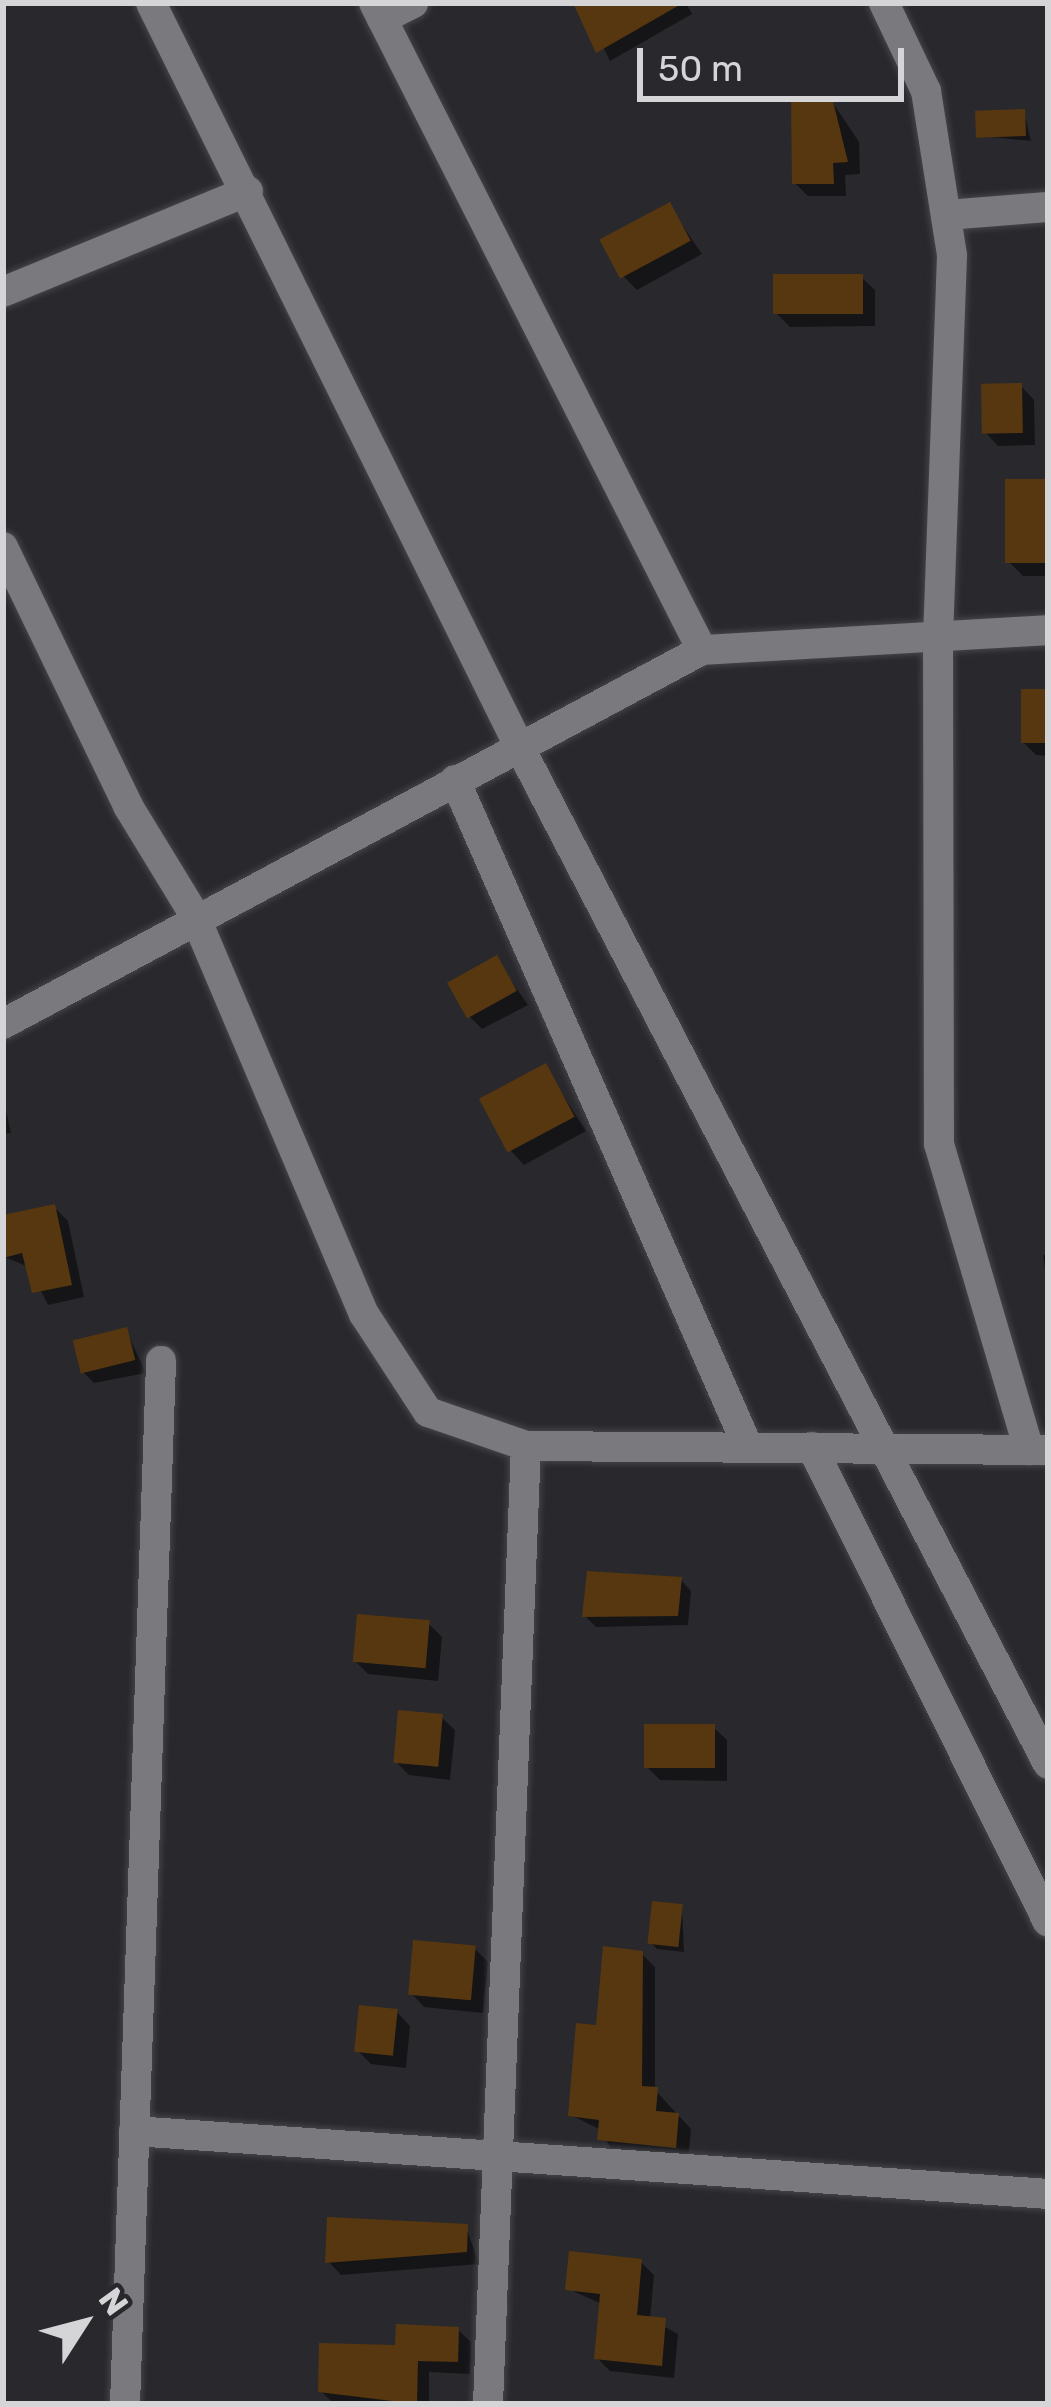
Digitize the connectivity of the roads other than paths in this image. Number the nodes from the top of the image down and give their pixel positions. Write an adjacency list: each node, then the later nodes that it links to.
1 (152, 3): 5 (street)
2 (413, 3): 4 (street)
3 (884, 3): 7 (street)
4 (378, 11): 12 (street)
5 (248, 191): 8 (street); 13 (street)
6 (1048, 207): 7 (street)
7 (946, 214): 11 (street)
8 (3, 292)
9 (3, 548): 15 (street)
10 (1048, 631): 11 (street)
11 (938, 632): 12 (street); 22 (street)
12 (702, 650): 13 (street)
13 (519, 746): 14 (street); 21 (street)
14 (455, 780): 15 (street); 18 (street)
15 (194, 914): 16 (street); 19 (street)
16 (3, 1024)
17 (161, 1361): 25 (street)
18 (747, 1445): 19 (street); 20 (street)
19 (526, 1446): 26 (street)
20 (812, 1447): 21 (street); 24 (street)
21 (891, 1448): 22 (street); 23 (street)
22 (1038, 1450)
23 (1048, 1764)
24 (1048, 1922)
25 (134, 2131): 26 (street); 28 (street)
26 (498, 2156): 27 (street); 29 (street)
27 (1048, 2194)
28 (125, 2404)
29 (488, 2404)

